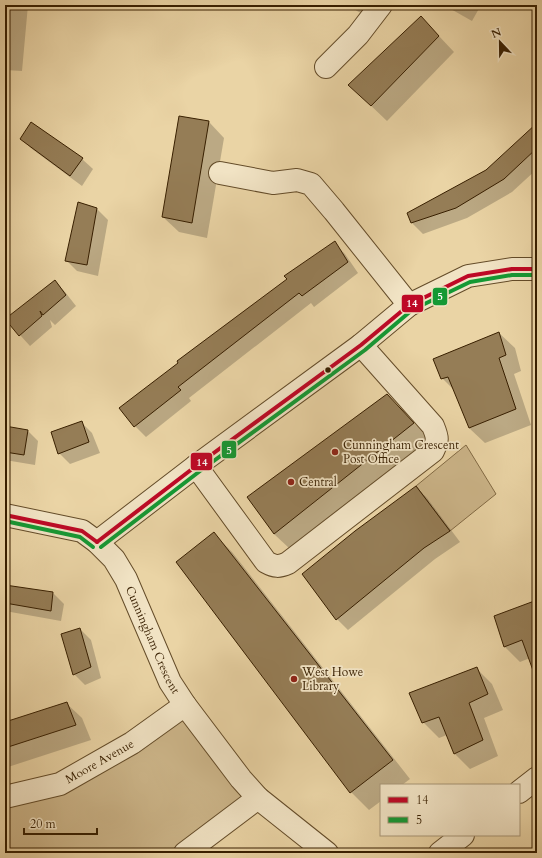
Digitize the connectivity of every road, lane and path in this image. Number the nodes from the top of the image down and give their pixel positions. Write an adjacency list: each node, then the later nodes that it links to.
1 (381, 5): 2 (street)
2 (326, 67)
3 (220, 174): 5 (street)
4 (537, 269): 5 (street)
5 (409, 305): 6 (street)
6 (361, 345): 7 (street); 7 (street)
7 (196, 466): 9 (street)
8 (5, 516): 9 (street, Cunningham Crescent)
9 (97, 542): 10 (street, Cunningham Crescent)
10 (185, 705): 13 (street, Moore Avenue); 14 (street, Cunningham Crescent)
11 (537, 778): 12 (street)
12 (520, 791)
13 (5, 797)
14 (258, 798): 16 (street); 17 (street, Cunningham Crescent)
15 (462, 836): 18 (street)
16 (185, 853)
17 (327, 853)
18 (440, 853)

